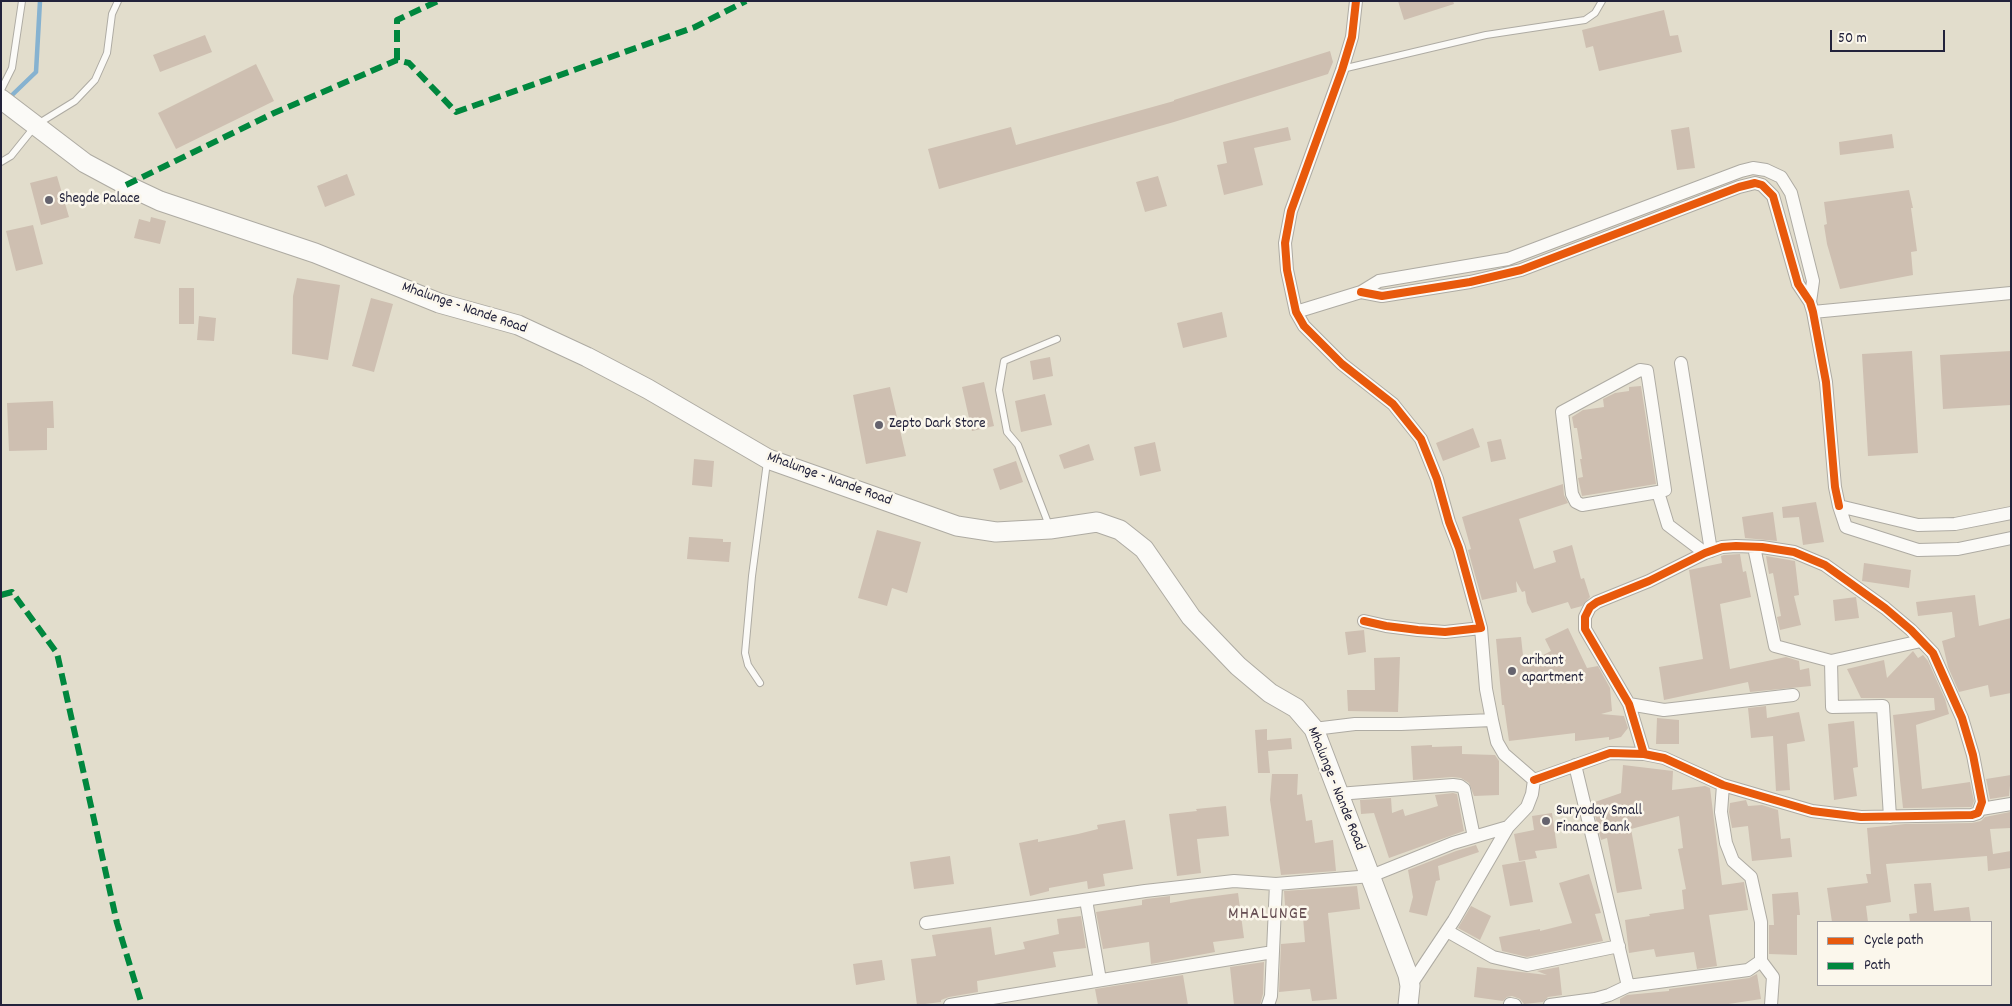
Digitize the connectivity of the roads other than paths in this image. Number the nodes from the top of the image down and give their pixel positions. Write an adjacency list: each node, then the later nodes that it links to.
1 (22, 1): 6 (lane)
2 (118, 1): 8 (lane)
3 (1356, 1): 5 (street)
4 (1602, 1): 5 (lane)
5 (1342, 70): 13 (street)
6 (1, 90)
7 (1, 99): 8 (main road, Mhalunge - Nande Road)
8 (36, 125): 9 (lane); 16 (main road, Mhalunge - Nande Road)
9 (1, 162)
10 (1361, 292): 12 (street); 12 (street); 13 (street)
11 (2011, 293): 12 (street)
12 (1811, 307): 18 (street)
13 (1296, 312): 25 (street)
14 (1057, 339): 20 (lane)
15 (1681, 363): 23 (street)
16 (768, 459): 20 (main road, Mhalunge - Nande Road); 28 (lane)
17 (1658, 492): 17 (street); 23 (street)
18 (1839, 506): 19 (street); 21 (street)
19 (2011, 513)
20 (1050, 529): 32 (main road, Mhalunge - Nande Road)
21 (2011, 538)
22 (1754, 547): 23 (street); 26 (street); 27 (street)
23 (1708, 552): 30 (street)
24 (1364, 621): 25 (street)
25 (1481, 628): 31 (street)
26 (1922, 641): 27 (street); 39 (street)
27 (1831, 661): 40 (street)
28 (760, 683)
29 (1793, 695): 30 (street)
30 (1629, 704): 33 (street)
31 (1492, 720): 32 (street); 35 (street)
32 (1314, 729): 37 (main road, Mhalunge - Nande Road)
33 (1644, 754): 34 (street); 36 (street)
34 (1575, 765): 35 (street); 48 (street)
35 (1534, 780): 41 (street)
36 (1724, 785): 40 (street); 50 (street)
37 (1338, 794): 42 (street); 43 (main road, Mhalunge - Nande Road)
38 (2011, 804): 39 (street)
39 (1981, 809): 40 (street)
40 (1890, 817)
41 (1508, 827): 42 (street); 47 (street)
42 (1474, 837): 43 (street)
43 (1371, 876): 44 (street); 53 (main road, Mhalunge - Nande Road)
44 (1276, 884): 45 (street); 49 (street)
45 (1086, 900): 46 (street); 51 (street)
46 (926, 923)
47 (1447, 931): 48 (street); 53 (street)
48 (1619, 946): 52 (street)
49 (1273, 952): 51 (street); 56 (street)
50 (1761, 961): 52 (street); 59 (street)
51 (1100, 980): 55 (street)
52 (1628, 986): 58 (street)
53 (1409, 996)
54 (1510, 1004): 57 (street)
55 (950, 1005)
56 (1268, 1005)
57 (1515, 1005)
58 (1550, 1005)
59 (1771, 1005)

